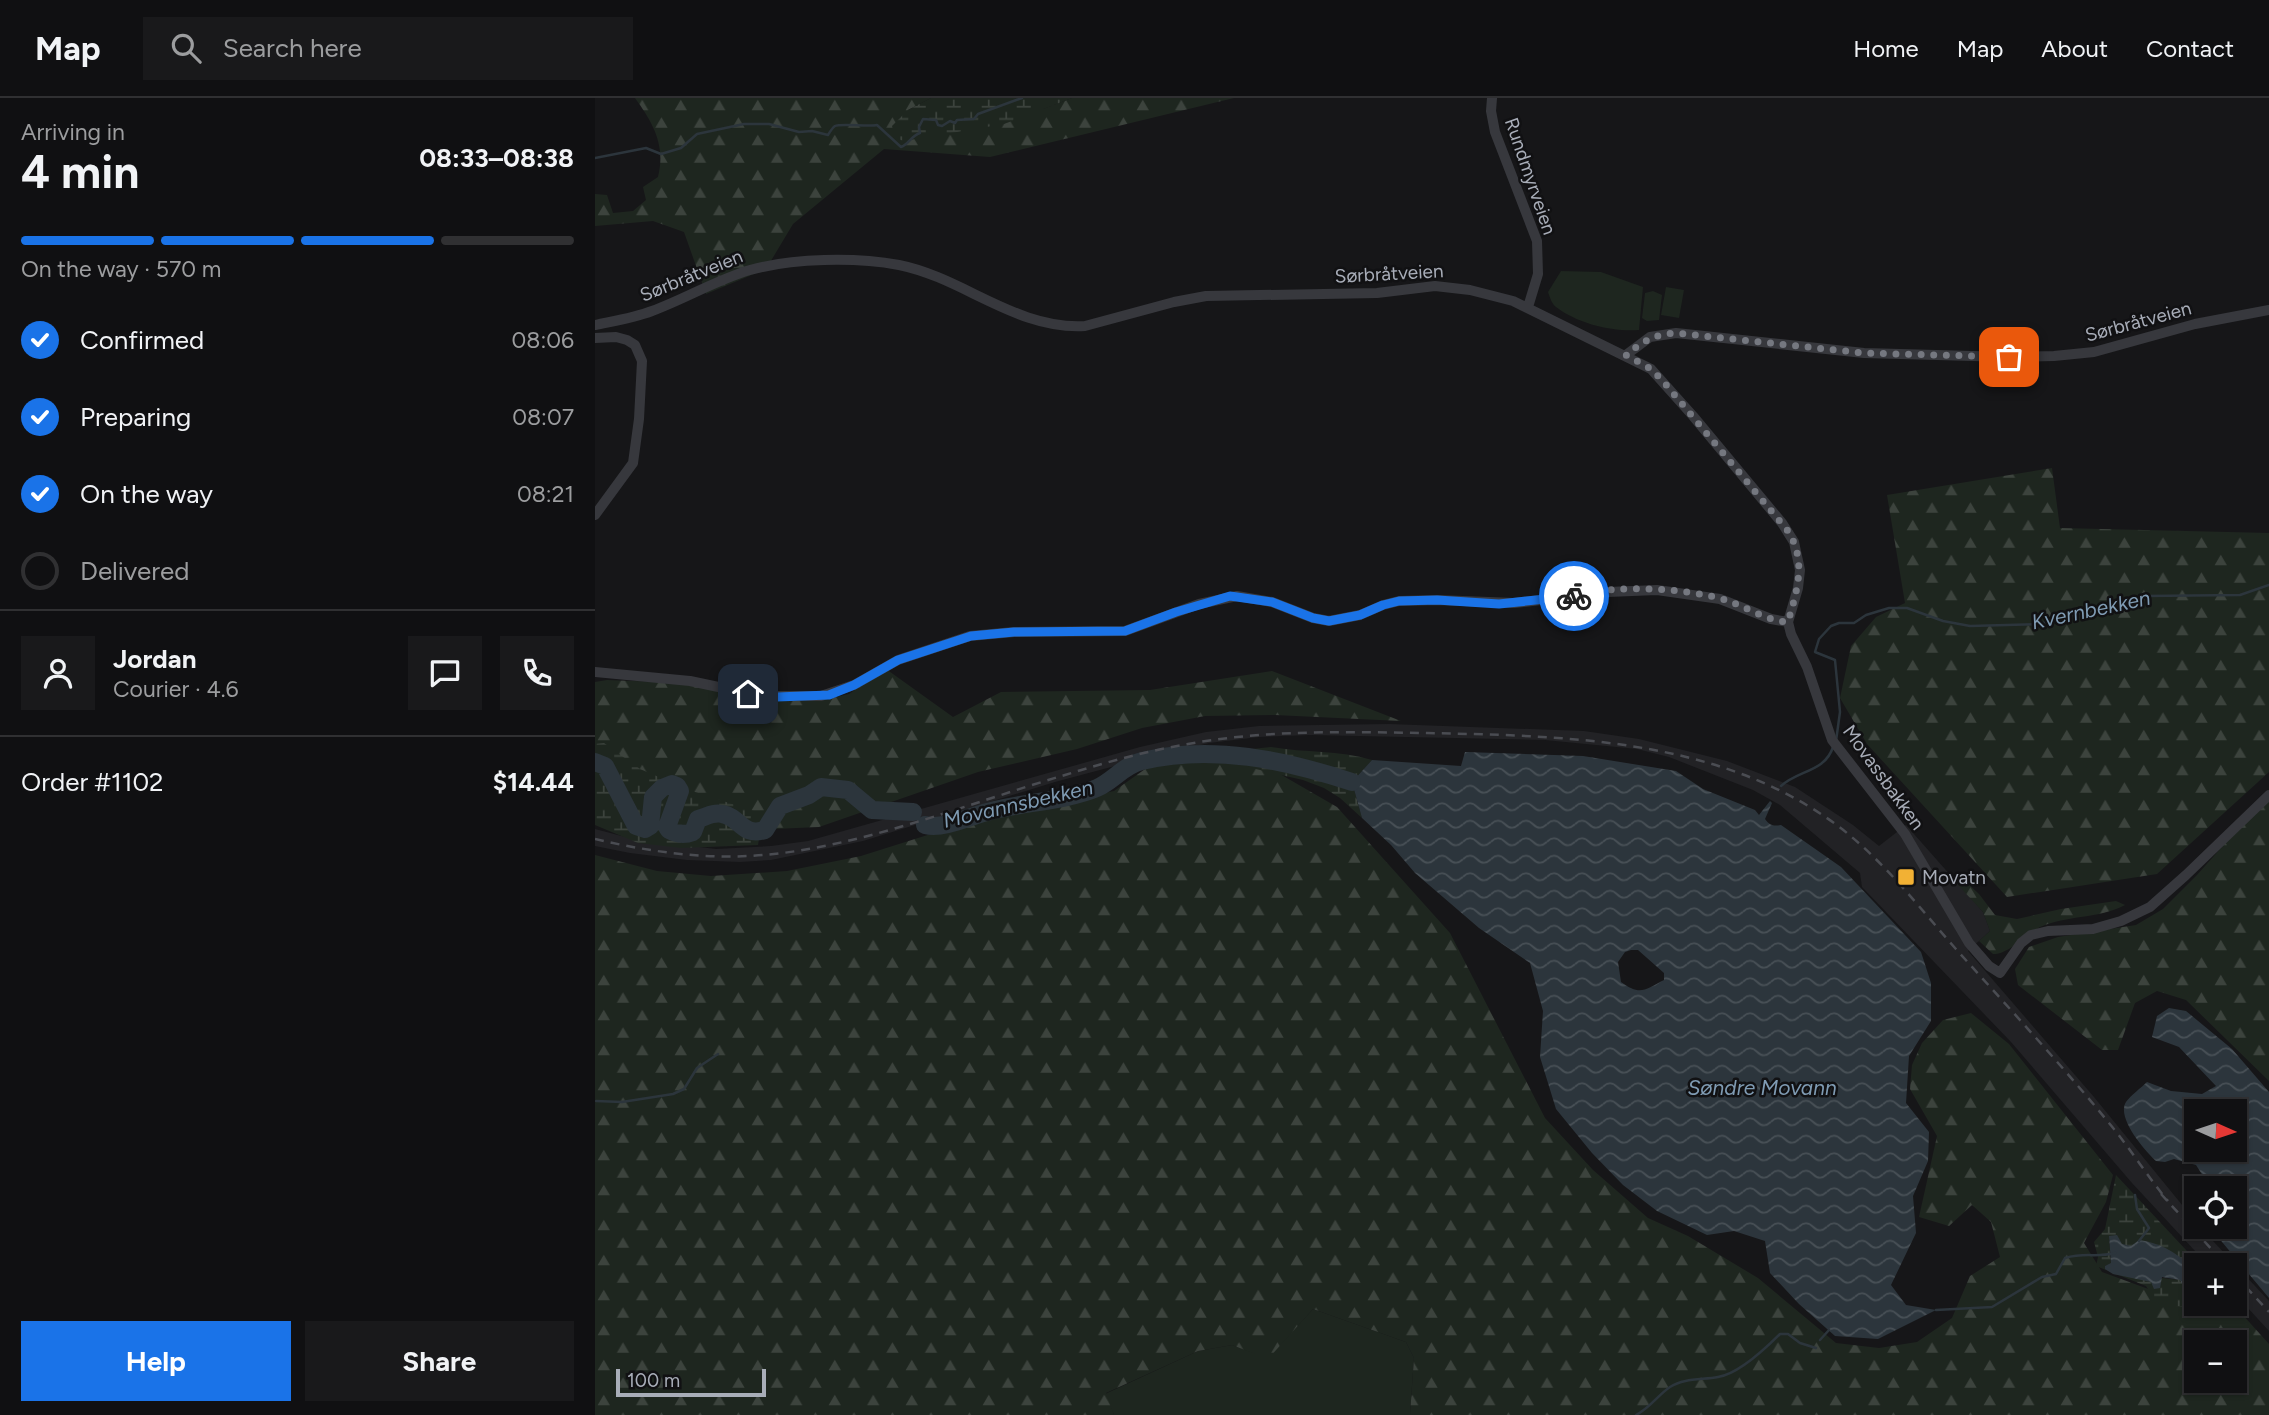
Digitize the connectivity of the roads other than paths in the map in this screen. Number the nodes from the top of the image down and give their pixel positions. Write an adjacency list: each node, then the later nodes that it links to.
1 (1492, 98): 2 (street, Rundmyrveien)
2 (1528, 307): 4 (street, Sørbråtveien); 6 (street, Sørbråtveien)
3 (2269, 310): 6 (street, Sørbråtveien)
4 (595, 325)
5 (595, 338): 7 (street)
6 (1626, 355): 8 (street)
7 (595, 515)
8 (1788, 622): 9 (street); 10 (street, Movassbakken)
9 (595, 672)
10 (2269, 795)

